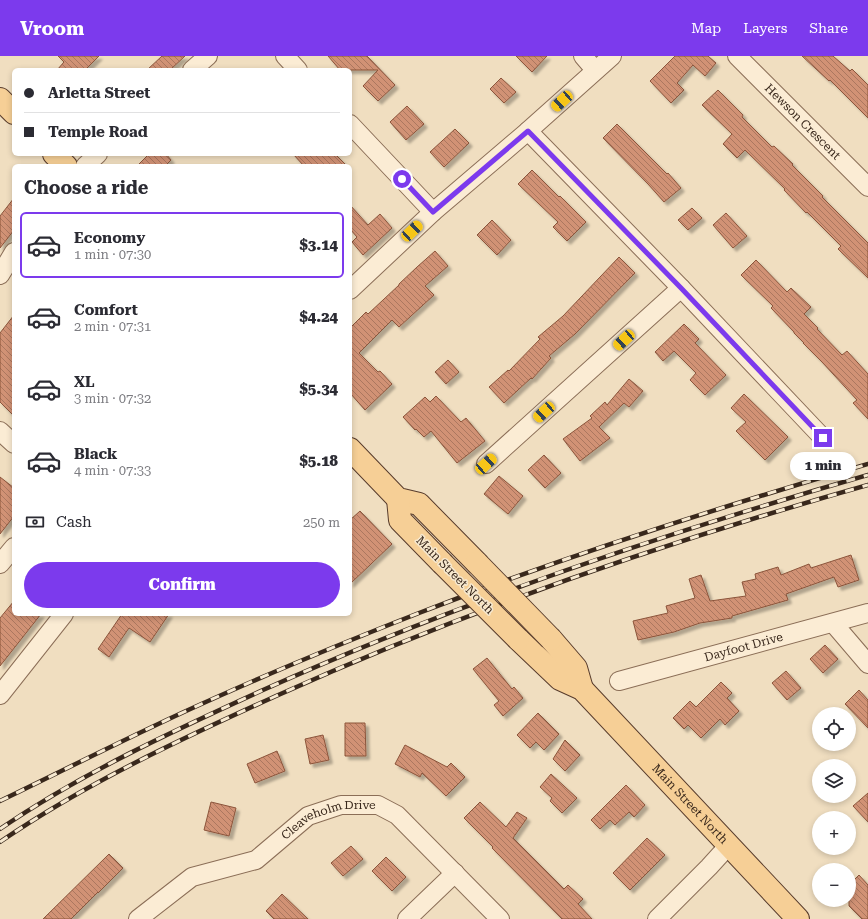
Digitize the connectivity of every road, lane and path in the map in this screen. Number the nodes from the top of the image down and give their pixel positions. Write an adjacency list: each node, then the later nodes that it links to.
1 (208, 56): 6 (street)
2 (285, 56): 7 (street)
3 (583, 56): 8 (street)
4 (612, 56): 8 (street)
5 (737, 56): 17 (street, Hewson Crescent)
6 (194, 68)
7 (296, 68)
8 (595, 70): 12 (street)
9 (0, 99): 10 (main road)
10 (12, 111)
11 (352, 126): 18 (street)
12 (528, 131): 18 (street); 22 (street)
13 (56, 156): 15 (main road)
14 (96, 156): 16 (street)
15 (64, 164)
16 (87, 164)
17 (868, 187)
18 (433, 212): 21 (street)
19 (12, 255): 20 (street)
20 (0, 275)
21 (352, 288)
22 (681, 288): 24 (street); 27 (street)
23 (0, 431): 25 (street)
24 (823, 438)
25 (12, 442)
26 (352, 451): 28 (main road)
27 (486, 464)
28 (398, 499): 36 (main road, Main Street North, bridge); 36 (main road, Main Street North, bridge)
29 (12, 549): 30 (street)
30 (0, 564)
31 (868, 613): 33 (street, Dayfoot Drive)
32 (62, 616): 37 (street)
33 (833, 623): 34 (street); 35 (street, Dayfoot Drive)
34 (868, 664)
35 (619, 681)
36 (582, 689): 38 (main road, Main Street North)
37 (0, 695)
38 (729, 845): 43 (street); 44 (main road, Main Street North)
39 (455, 873): 40 (street, Cleaveholm Drive); 41 (street); 42 (street, Cleaveholm Drive)
40 (138, 919)
41 (406, 919)
42 (500, 919)
43 (657, 919)
44 (798, 919)

